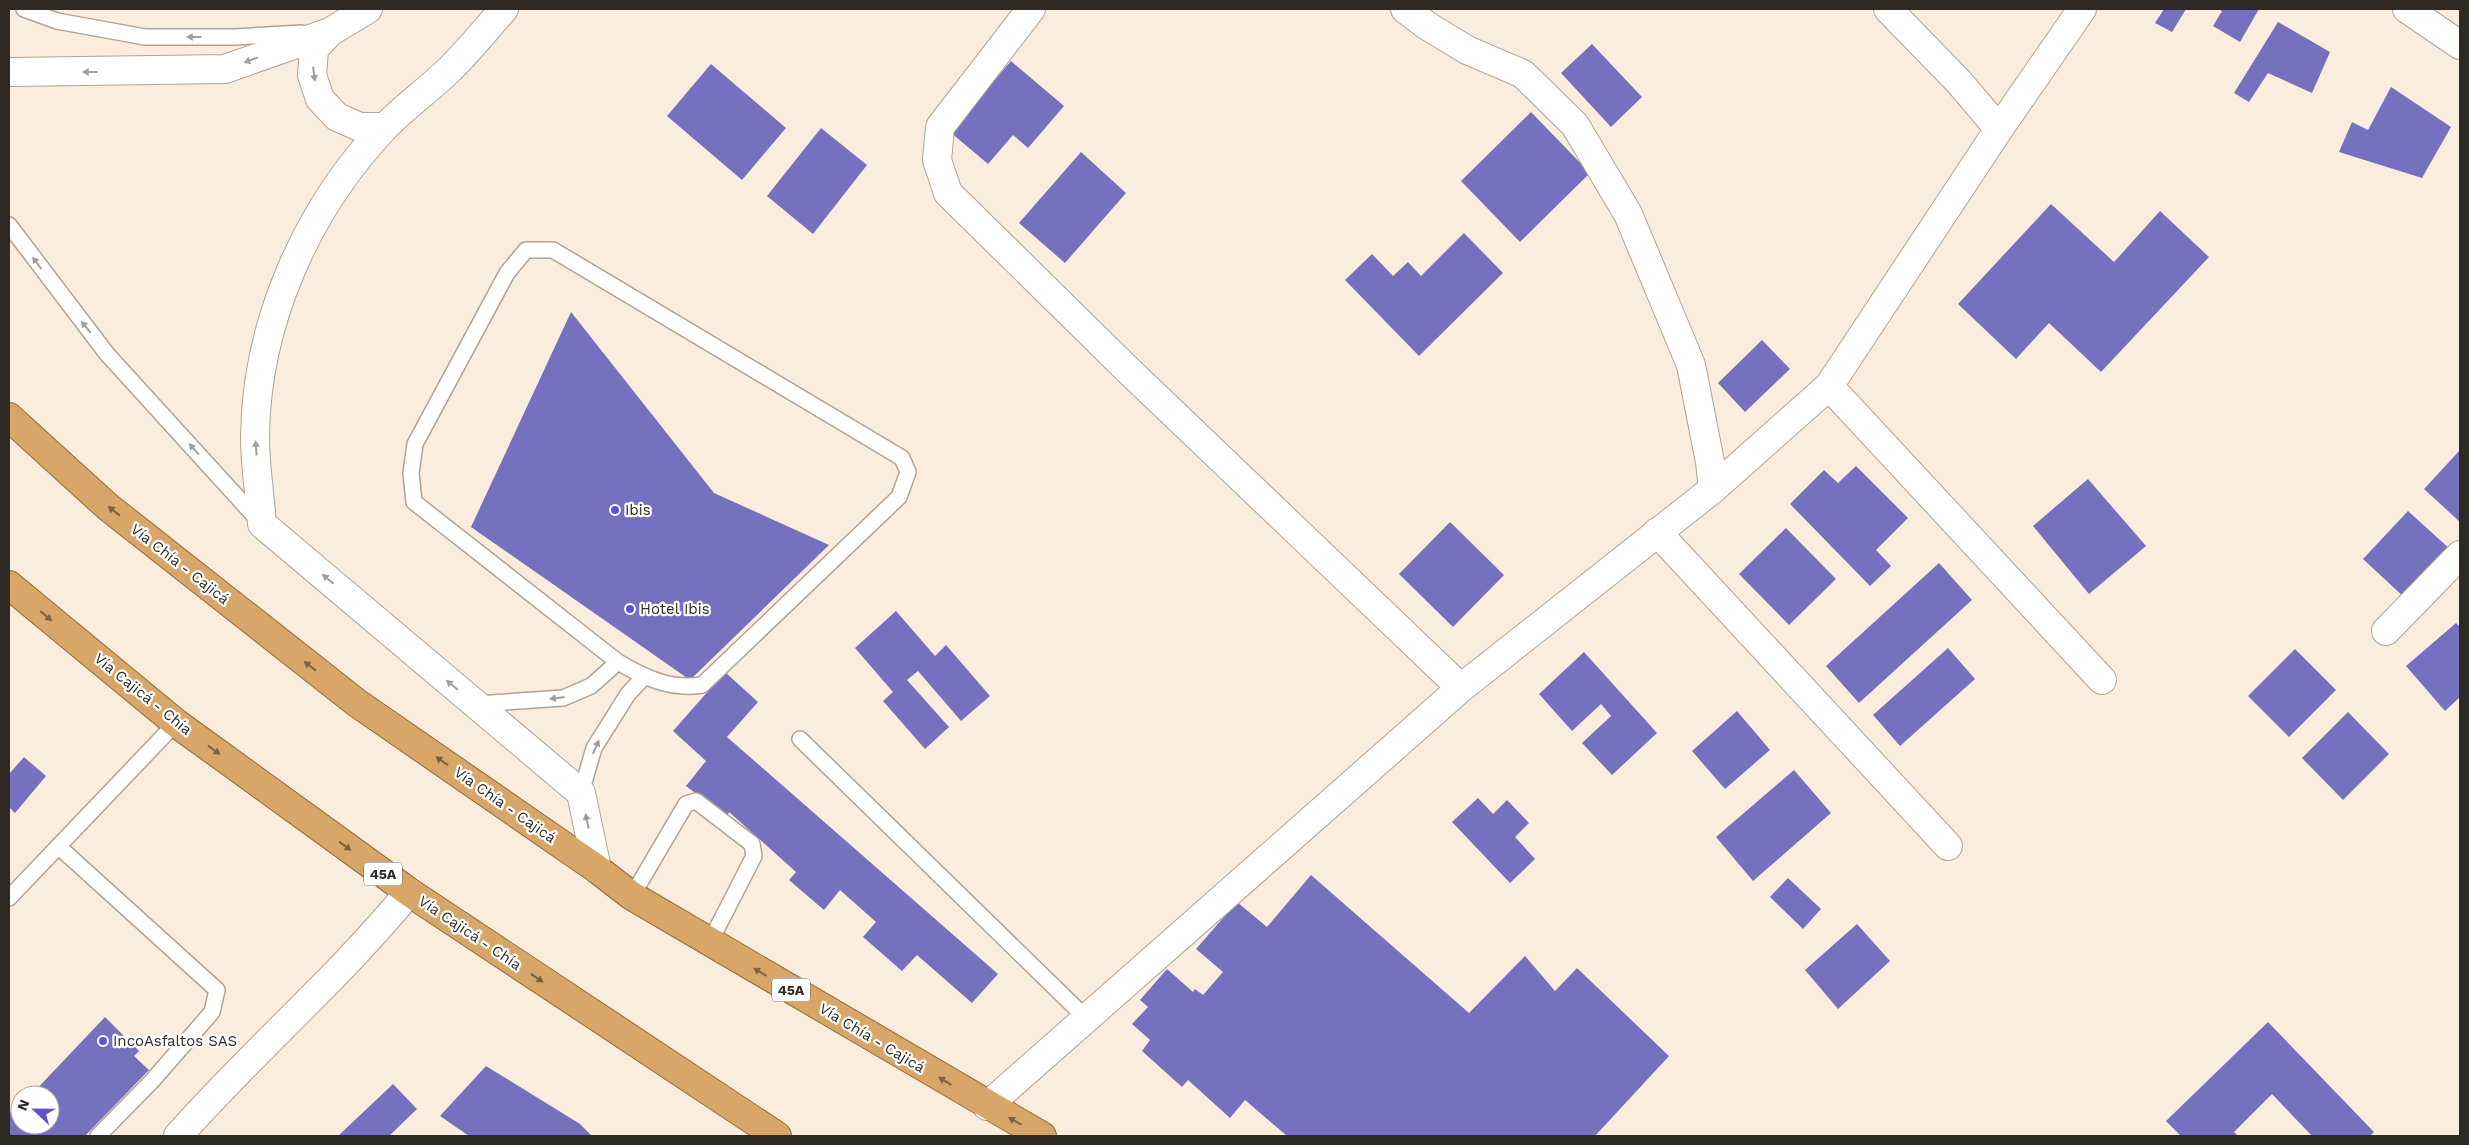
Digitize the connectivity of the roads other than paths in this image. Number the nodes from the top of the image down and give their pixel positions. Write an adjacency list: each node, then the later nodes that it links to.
1 (24, 9): 9 (lane, one-way to 1)
2 (368, 9): 9 (street)
3 (504, 9): 12 (street)
4 (1031, 9): 26 (street)
5 (1405, 9): 17 (street)
6 (1888, 9): 13 (street)
7 (2082, 9): 13 (street)
8 (2407, 9): 10 (street)
9 (330, 32): 11 (street, one-way to 11); 12 (street, one-way to 12)
10 (2460, 45)
11 (9, 72)
12 (384, 127): 18 (street, one-way to 12)
13 (1999, 129): 15 (street)
14 (9, 225): 18 (lane, one-way to 14)
15 (1829, 386): 17 (street); 25 (street)
16 (9, 417): 33 (highway, Vía Chía - Cajicá / 45A, one-way to 16)
17 (1713, 489): 19 (street)
18 (262, 524): 27 (street, one-way to 18)
19 (1657, 532): 26 (street); 32 (street)
20 (2460, 555): 22 (street)
21 (9, 585): 28 (highway, Vía Cajicá - Chía / 45A, one-way to 28)
22 (2386, 631)
23 (618, 662): 24 (lane); 24 (lane); 27 (lane, one-way to 27)
24 (644, 677): 30 (lane, one-way to 24)
25 (2102, 680)
26 (1461, 688): 38 (street)
27 (474, 704): 30 (street)
28 (176, 723): 31 (lane); 34 (highway, Vía Cajicá - Chía / 45A, one-way to 34)
29 (800, 739): 38 (lane)
30 (581, 793): 33 (street, one-way to 30)
31 (58, 846): 36 (lane); 40 (lane)
32 (1948, 846)
33 (597, 869): 35 (highway, Vía Chía - Cajicá / 45A)
34 (409, 892): 41 (street); 42 (highway, Vía Cajicá - Chía / 45A, one-way to 42)
35 (632, 896): 37 (highway, Vía Chía - Cajicá / 45A); 37 (lane)
36 (9, 898)
37 (710, 942): 39 (highway, Vía Chía - Cajicá / 45A, one-way to 37)
38 (1086, 1018): 39 (street)
39 (988, 1106): 43 (highway, Vía Chía - Cajicá / 45A, one-way to 39)
40 (98, 1136)
41 (178, 1136)
42 (776, 1136)
43 (1042, 1136)

